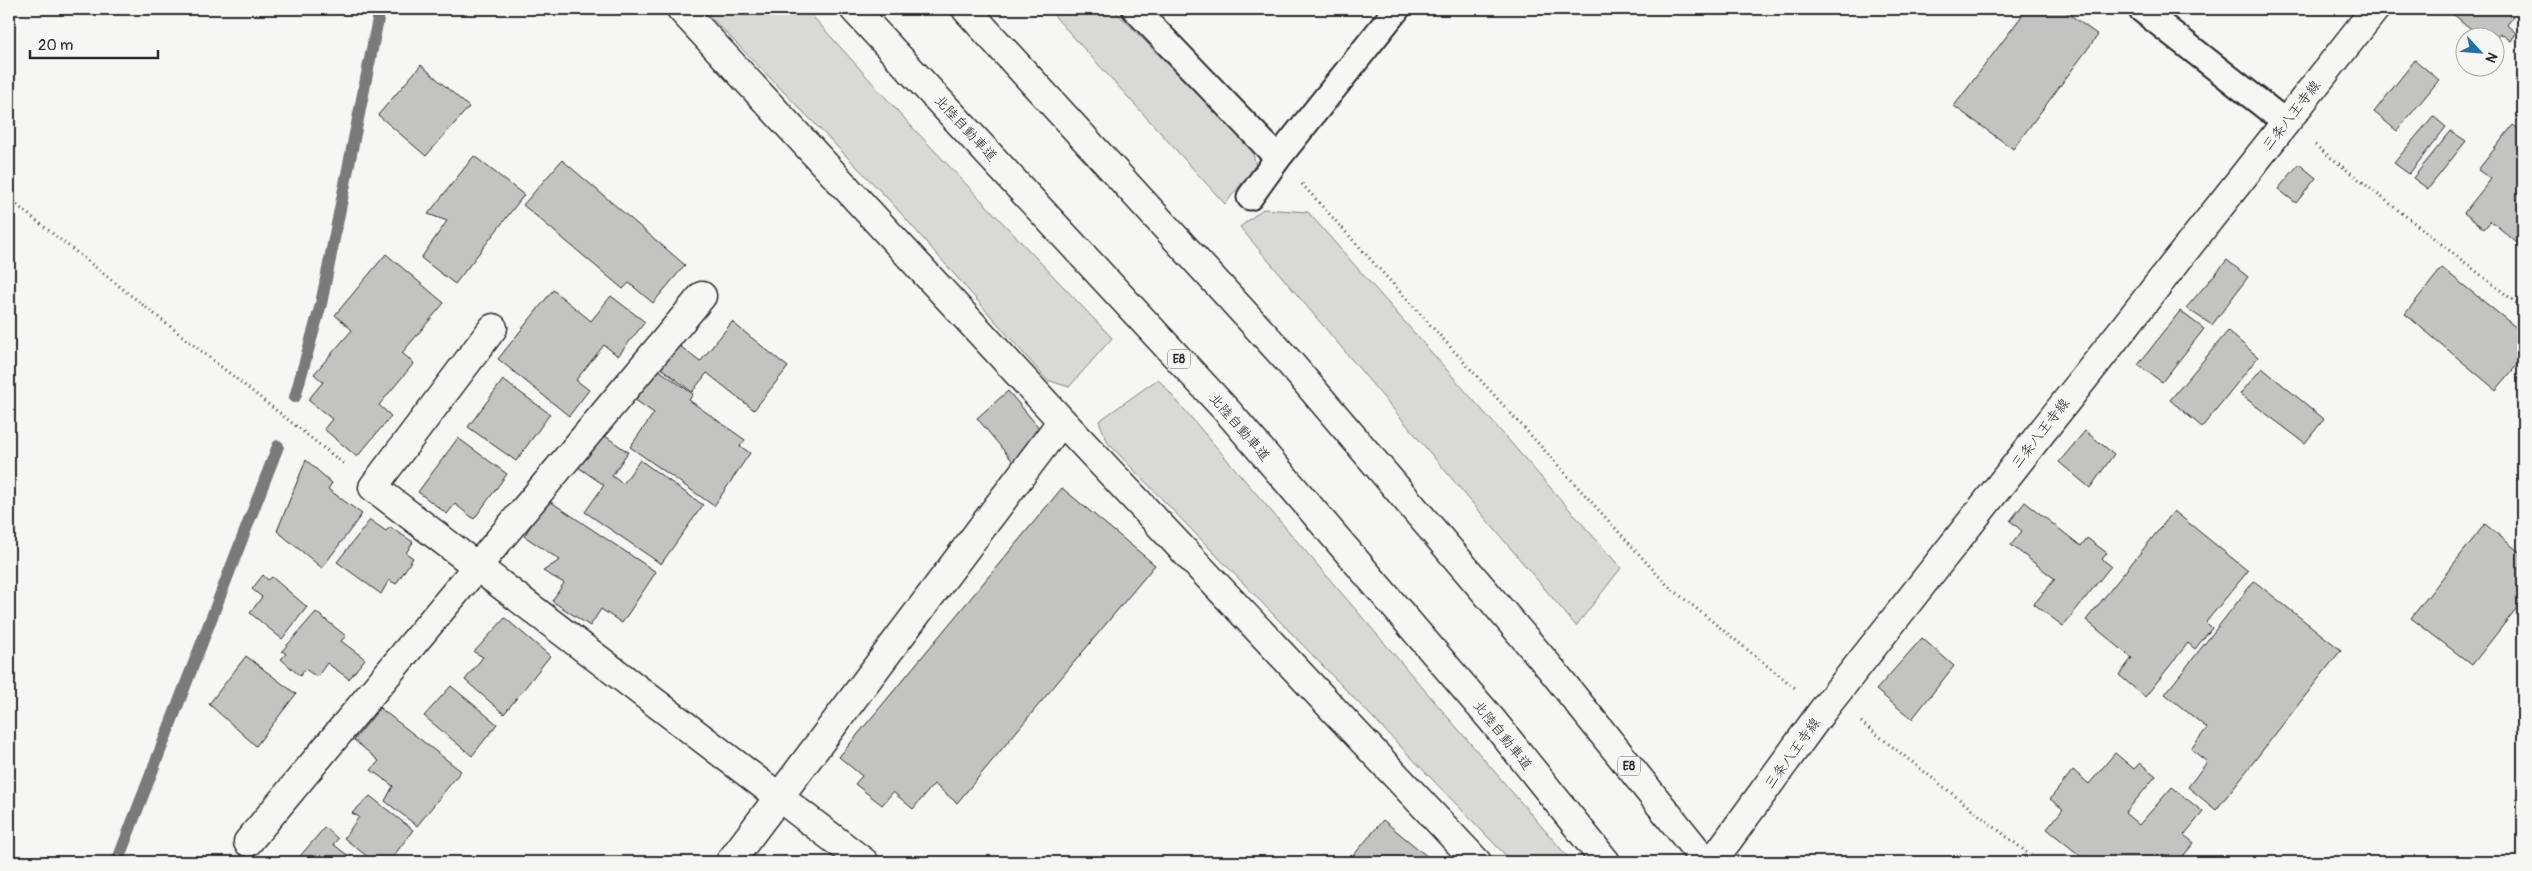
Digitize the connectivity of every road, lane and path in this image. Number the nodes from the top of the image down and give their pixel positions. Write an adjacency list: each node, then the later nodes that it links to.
1 (681, 9): 15 (main road)
2 (854, 9): 24 (main road, 北陸自動車道 / E8)
3 (966, 9): 25 (main road, E8)
4 (1135, 9): 9 (lane)
5 (1397, 9): 9 (lane)
6 (2141, 9): 8 (lane)
7 (2375, 9): 8 (main road, 三条八王寺線)
8 (2285, 122): 13 (path); 18 (main road, 三条八王寺線)
9 (1278, 158): 10 (lane); 18 (path)
10 (1250, 197)
11 (9, 199): 16 (path)
12 (702, 296): 17 (main road)
13 (2523, 308)
14 (493, 328): 16 (main road)
15 (1062, 421): 19 (main road); 23 (main road)
16 (373, 487): 17 (main road)
17 (476, 566): 19 (main road); 20 (main road)
18 (1827, 704): 26 (main road, 三条八王寺線); 27 (path)
19 (779, 798): 21 (main road); 22 (main road)
20 (248, 842)
21 (730, 862)
22 (864, 862)
23 (1477, 862)
24 (1606, 862)
25 (1706, 862)
26 (1712, 862)
27 (2039, 862)

